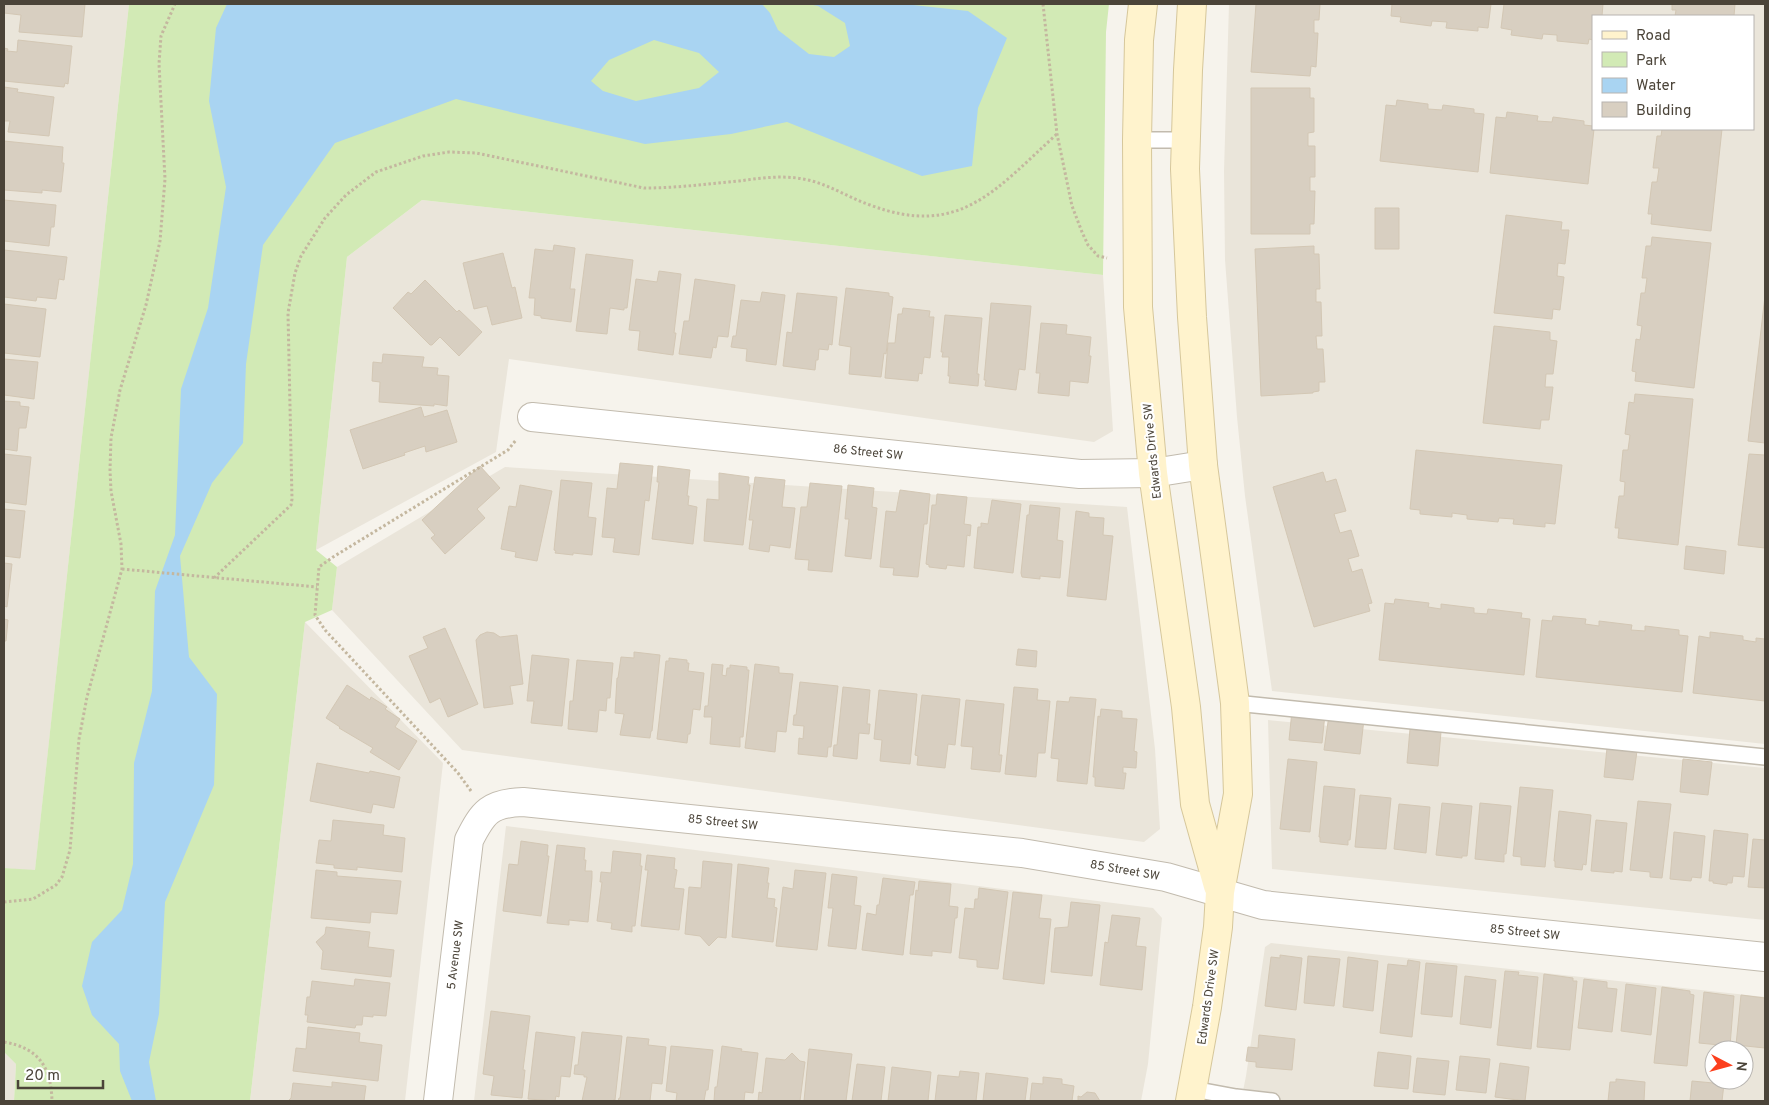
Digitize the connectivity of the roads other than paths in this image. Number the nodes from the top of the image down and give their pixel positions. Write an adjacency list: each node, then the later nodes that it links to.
1 (1143, 4): 3 (street, Edwards Drive SW)
2 (1192, 4): 4 (street, Edwards Drive SW)
3 (1136, 140): 4 (lane); 7 (street, Edwards Drive SW)
4 (1186, 140): 6 (street, Edwards Drive SW)
5 (532, 417): 7 (street, 86 Street SW)
6 (1203, 465): 7 (street, 86 Street SW); 8 (street, Edwards Drive SW)
7 (1153, 473): 11 (street, Edwards Drive SW)
8 (1235, 704): 9 (lane); 11 (street, Edwards Drive SW)
9 (1765, 757)
10 (486, 813): 11 (street, 85 Street SW); 14 (street, 5 Avenue SW)
11 (1220, 892): 12 (street, 85 Street SW); 13 (street, Edwards Drive SW)
12 (1765, 957)
13 (1192, 1095): 15 (lane)
14 (438, 1101)
15 (1272, 1101)

